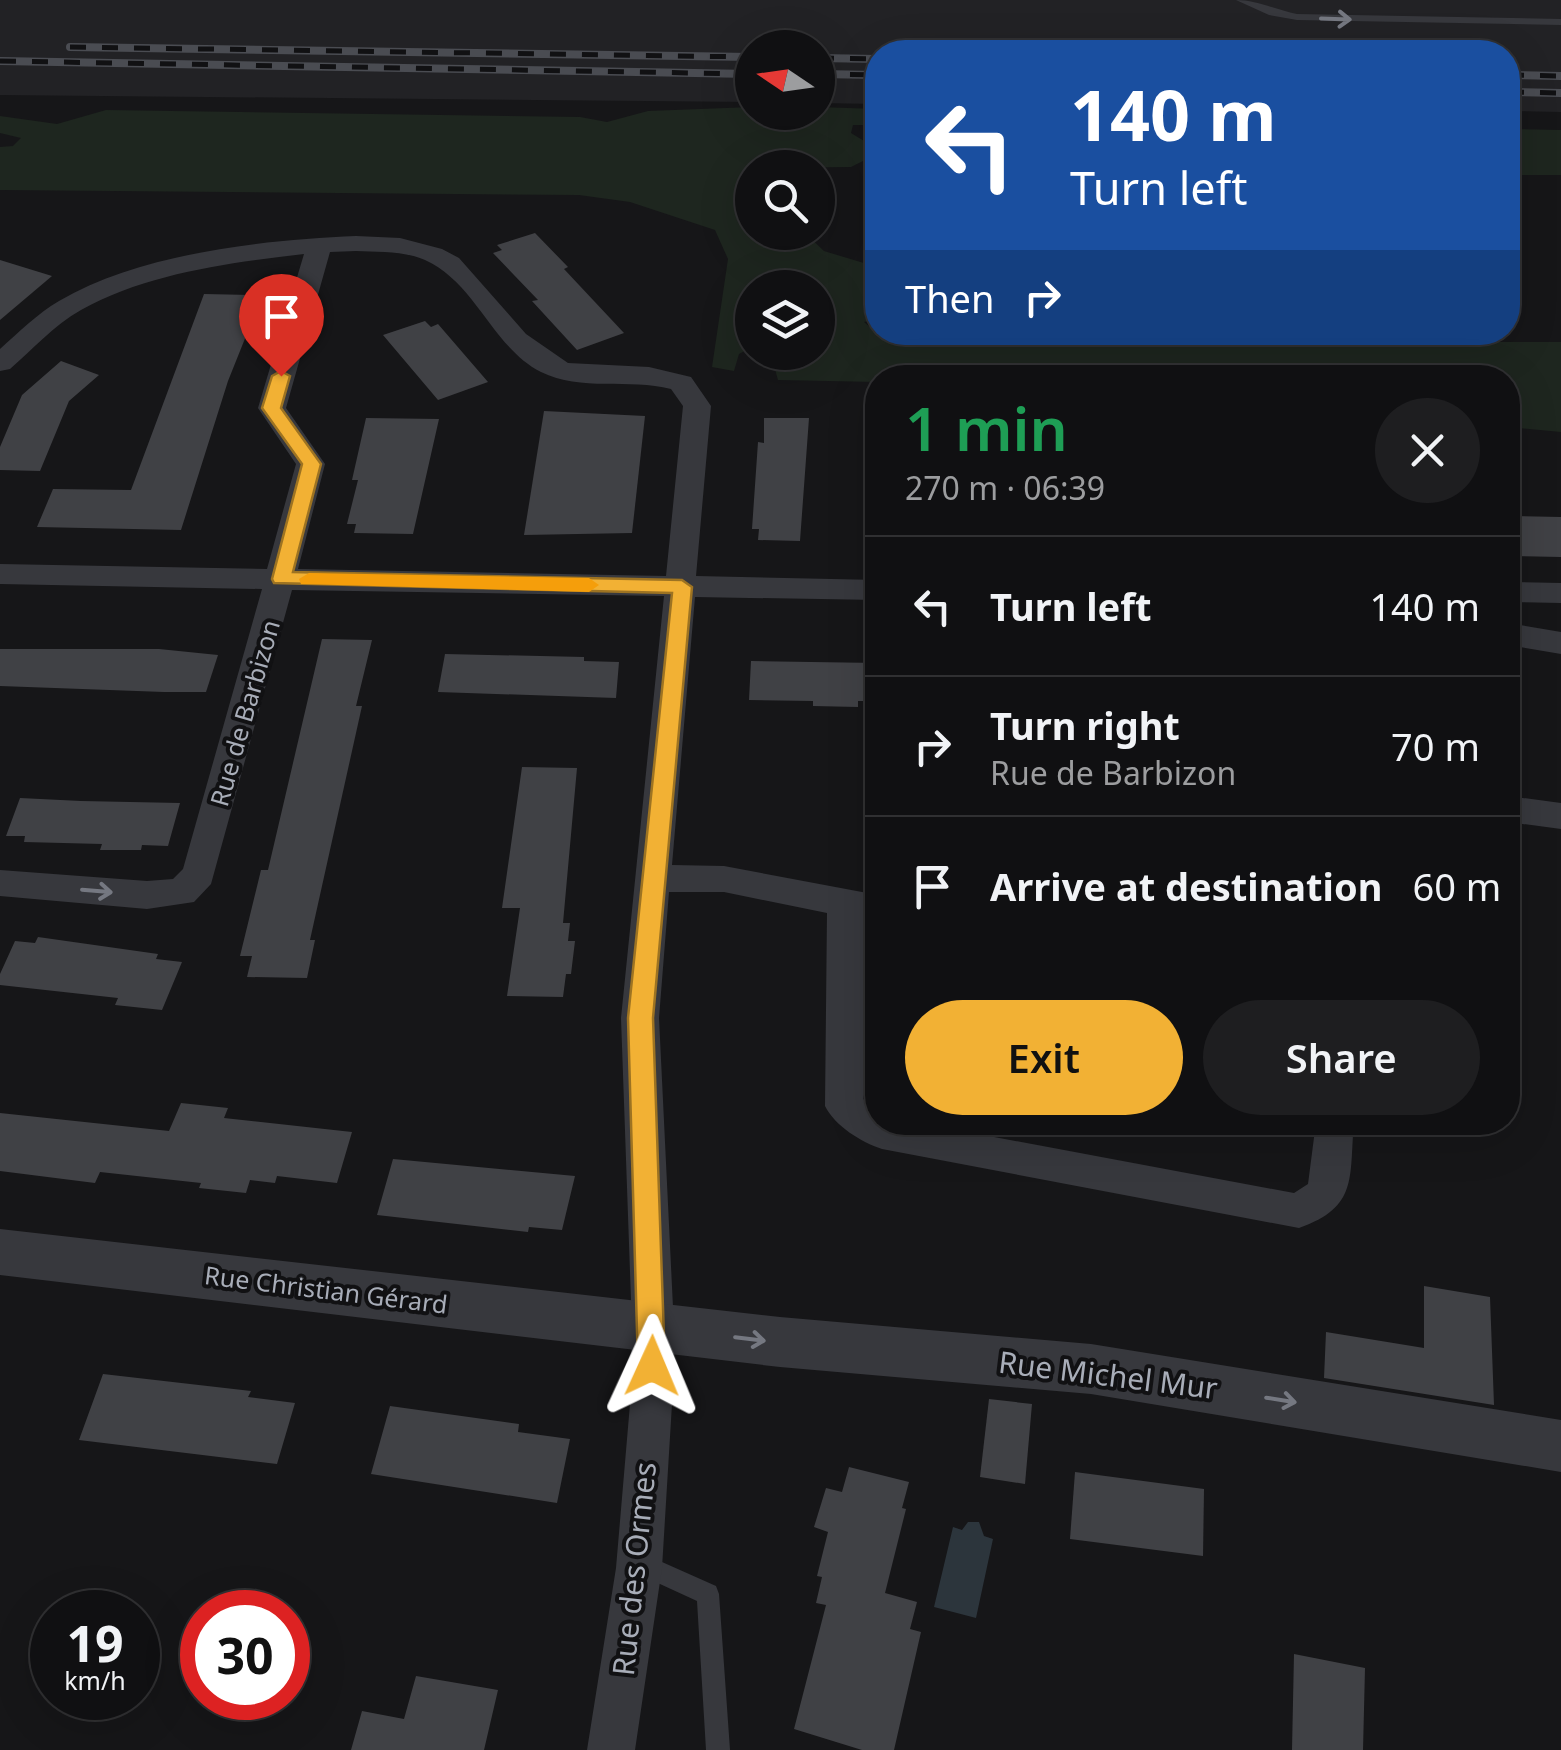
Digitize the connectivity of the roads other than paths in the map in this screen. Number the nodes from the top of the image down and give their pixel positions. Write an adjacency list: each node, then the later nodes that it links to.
1 (1242, 0): 2 (lane, one-way to 2)
2 (1561, 22)
3 (319, 247): 4 (street); 6 (street, Rue de Barbizon); 7 (street, Rue des Ormes)
4 (0, 362)
5 (0, 574): 6 (street)
6 (282, 579): 7 (street); 16 (street, Rue de Barbizon, one-way to 6)
7 (682, 587): 8 (street); 15 (street, Rue des Ormes)
8 (865, 590)
9 (1520, 592): 10 (street)
10 (1561, 593)
11 (1520, 636): 12 (street)
12 (1561, 642)
13 (1520, 811): 14 (street)
14 (1561, 816)
15 (654, 878): 17 (street); 22 (street, Rue des Ormes)
16 (0, 883)
17 (861, 906): 18 (street)
18 (865, 1120)
19 (898, 1135): 20 (street)
20 (1334, 1135)
21 (0, 1252): 22 (street, Rue Christian Gérard)
22 (653, 1328): 23 (street, Rue Michel Mur, one-way to 23); 24 (street, Rue des Ormes)
23 (1561, 1446)
24 (640, 1568): 25 (street, Rue des Ormes); 26 (lane)
25 (611, 1750)
26 (718, 1750)

